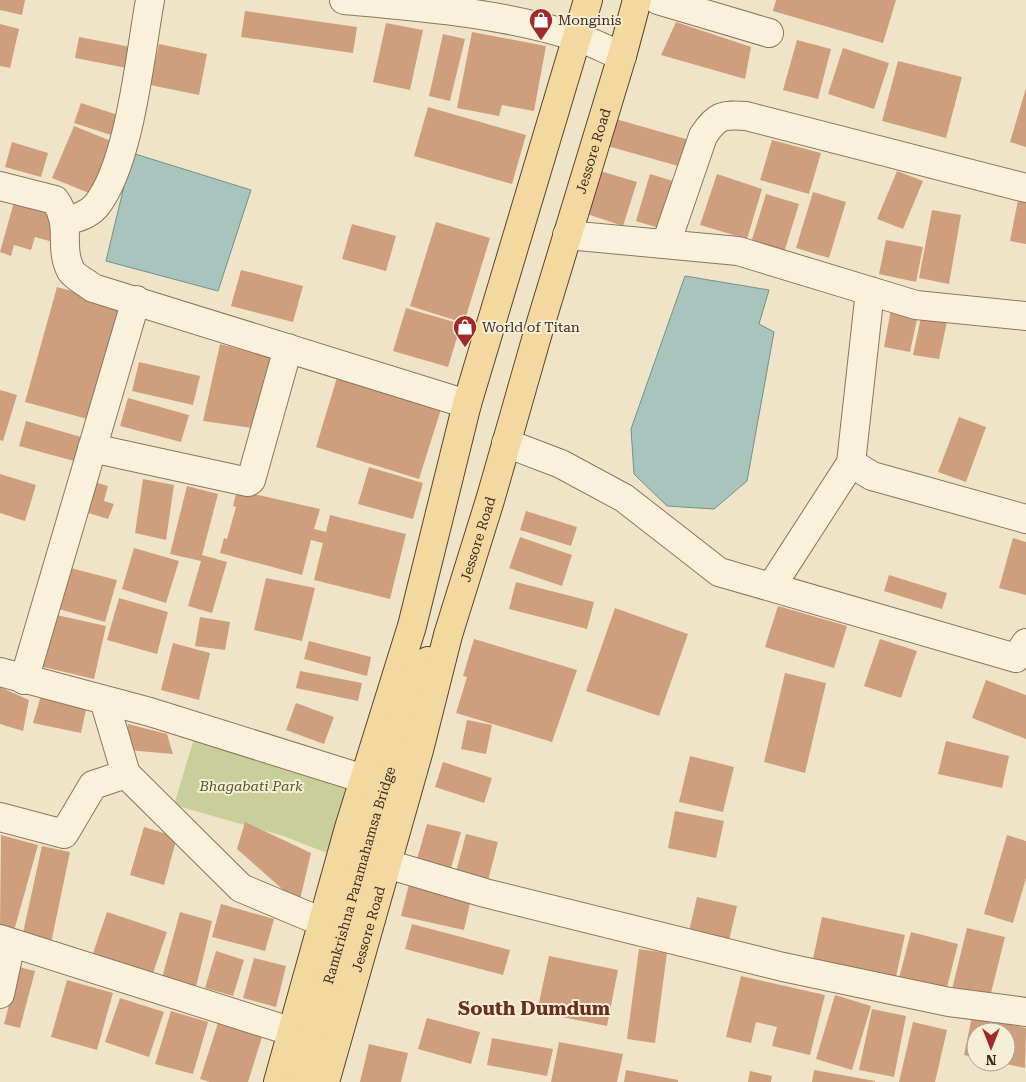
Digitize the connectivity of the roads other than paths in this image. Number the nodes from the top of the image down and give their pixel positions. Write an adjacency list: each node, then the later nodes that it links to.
1 (150, 0): 11 (street)
2 (344, 0): 7 (street)
3 (588, 0): 7 (main road)
4 (637, 0): 8 (main road, Jessore Road)
5 (658, 0): 6 (street)
6 (769, 33)
7 (578, 37): 8 (street); 18 (main road)
8 (622, 56): 12 (main road, Jessore Road)
9 (0, 186): 11 (street)
10 (1026, 188): 13 (street)
11 (66, 221): 15 (street)
12 (567, 235): 13 (street); 19 (main road, Jessore Road)
13 (666, 244): 14 (street)
14 (870, 291): 16 (street); 21 (street)
15 (136, 300): 17 (street); 20 (street)
16 (1026, 316)
17 (288, 348): 18 (street); 20 (street)
18 (467, 404): 24 (main road)
19 (506, 443): 23 (street); 25 (main road, Jessore Road)
20 (92, 448): 28 (street)
21 (851, 463): 22 (street); 23 (street)
22 (1026, 519)
23 (771, 587): 26 (street)
24 (412, 626): 27 (main road); 31 (main road)
25 (448, 635): 27 (main road); 33 (main road, Jessore Road)
26 (1026, 643)
27 (421, 669): 40 (main road, Ramkrishna Paramahamsa Bridge)
28 (12, 676): 29 (street)
29 (104, 700): 30 (street); 31 (street)
30 (126, 774): 32 (street); 34 (street)
31 (364, 779): 34 (main road)
32 (0, 818)
33 (387, 864): 37 (street); 41 (main road, Jessore Road)
34 (322, 922): 38 (main road)
35 (6, 941): 36 (street); 38 (street)
36 (0, 994)
37 (1026, 1012)
38 (293, 1032): 39 (main road)
39 (278, 1082)
40 (300, 1082)
41 (325, 1082)

